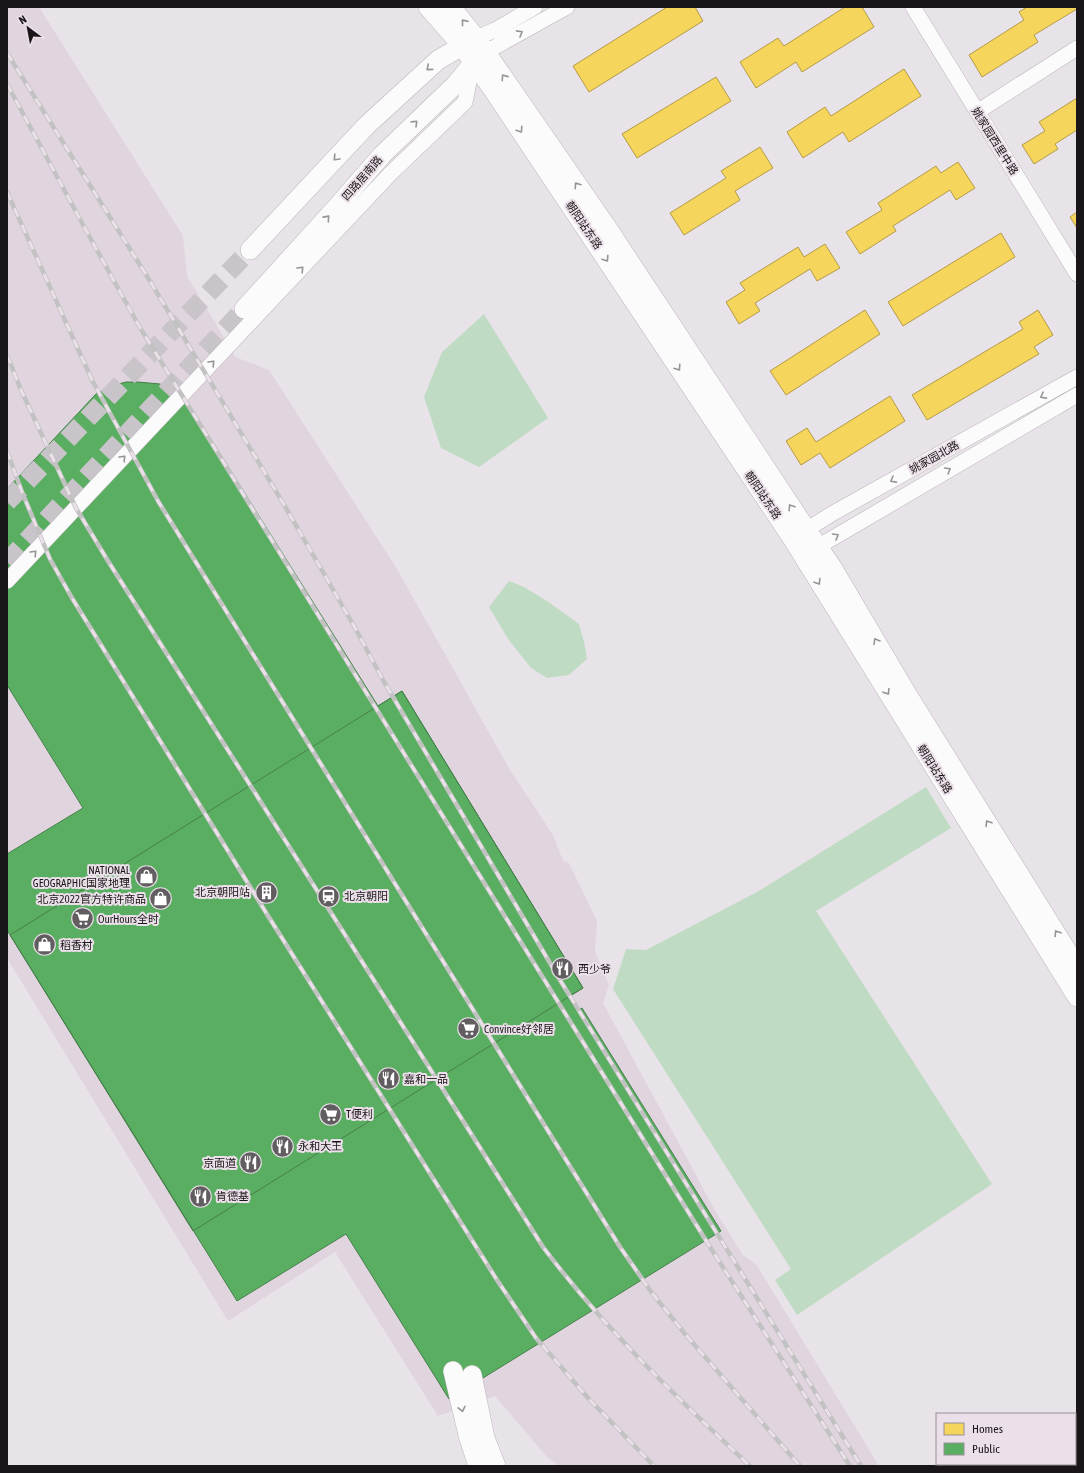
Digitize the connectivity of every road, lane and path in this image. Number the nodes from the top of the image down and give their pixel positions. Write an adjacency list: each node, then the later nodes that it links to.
1 (428, 7): 7 (main road, 朝阳站东路)
2 (451, 7): 7 (main road, 朝阳站东路, one-way to 2)
3 (536, 7): 7 (street)
4 (567, 7): 7 (street, one-way to 4)
5 (913, 7): 8 (street, 姚家园西里中路)
6 (1077, 48): 8 (street)
7 (474, 50): 9 (main road, one-way to 9); 11 (main road, 四路居南路, one-way to 7); 14 (main road, 朝阳站东路); 16 (street, one-way to 7)
8 (977, 112): 10 (street, 姚家园西里中路)
9 (250, 250)
10 (1077, 274)
11 (244, 309)
12 (1077, 377): 14 (street, 姚家园北路, one-way to 14)
13 (1077, 395): 15 (street, 姚家园北路, one-way to 13)
14 (799, 534): 15 (main road, 朝阳站东路)
15 (810, 551): 17 (main road, 朝阳站东路, one-way to 15); 18 (main road, 朝阳站东路, one-way to 18)
16 (7, 581)
17 (1077, 966)
18 (1077, 997)
19 (454, 1371): 21 (main road, one-way to 21)
20 (472, 1375): 22 (main road)
21 (478, 1466)
22 (496, 1466)

